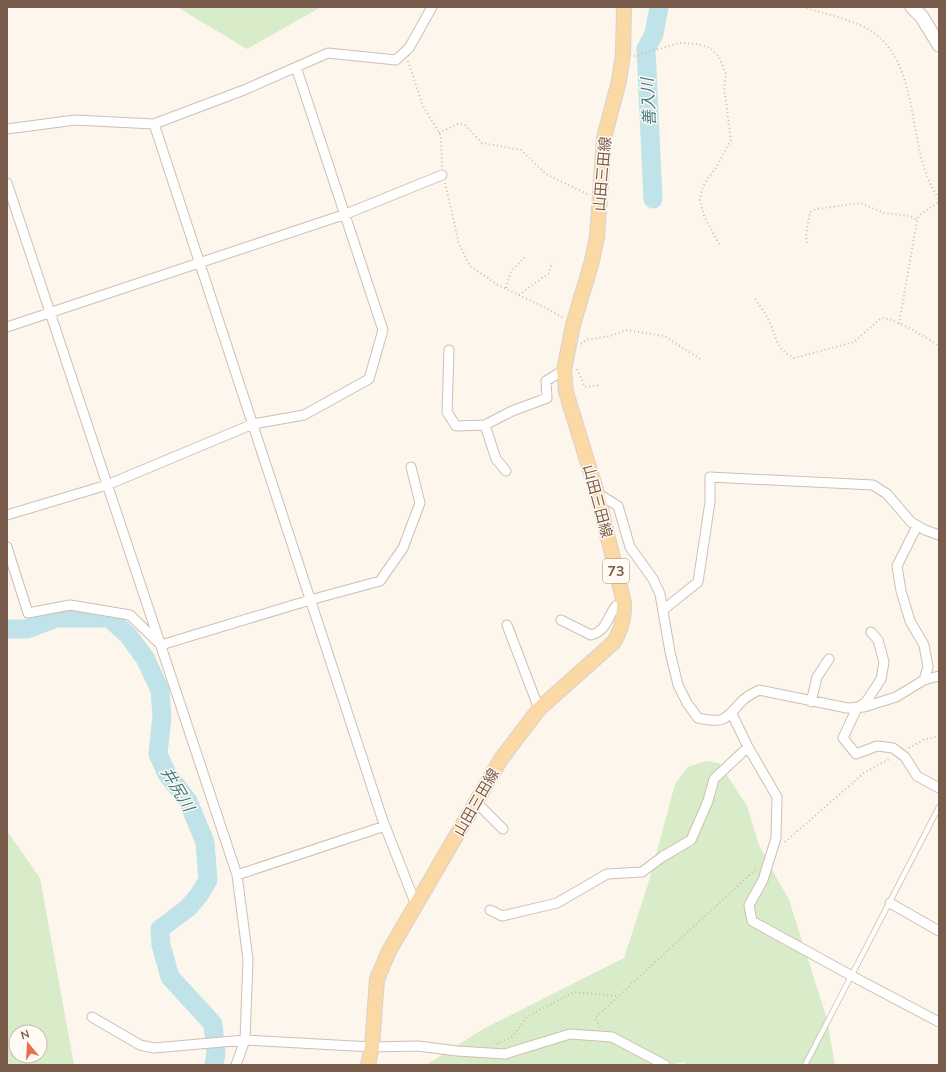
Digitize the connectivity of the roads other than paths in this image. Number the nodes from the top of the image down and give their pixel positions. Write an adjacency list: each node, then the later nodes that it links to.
1 (432, 7): 5 (street)
2 (624, 7): 15 (main road, 山田三田線 / 73)
3 (912, 7): 4 (street)
4 (939, 45)
5 (296, 67): 6 (street); 10 (street)
6 (154, 124): 7 (street); 11 (street)
7 (7, 130)
8 (442, 174): 10 (street)
9 (7, 183): 12 (street)
10 (346, 214): 11 (street); 16 (street)
11 (198, 263): 12 (street); 16 (street)
12 (50, 313): 13 (street); 20 (street)
13 (7, 327)
14 (449, 350): 17 (street)
15 (564, 370): 17 (street); 21 (main road, 山田三田線 / 73)
16 (253, 424): 20 (street); 26 (street)
17 (484, 425): 19 (street)
18 (412, 466): 26 (street)
19 (506, 471)
20 (107, 485): 22 (street); 32 (street)
21 (597, 493): 27 (main road, 山田三田線 / 73); 28 (street)
22 (7, 515)
23 (917, 526): 24 (street); 28 (street); 35 (street)
24 (939, 535)
25 (7, 547): 32 (street)
26 (310, 600): 32 (street); 44 (street)
27 (624, 603): 29 (street); 38 (main road, 山田三田線 / 73)
28 (663, 610): 39 (street)
29 (561, 620)
30 (507, 625): 38 (street)
31 (872, 632): 37 (street)
32 (161, 645): 46 (street)
33 (829, 659): 36 (street)
34 (939, 676): 35 (street)
35 (924, 680): 37 (street)
36 (811, 702): 37 (street); 39 (street)
37 (857, 708): 41 (street)
38 (539, 709): 42 (main road, 山田三田線 / 73)
39 (732, 714): 40 (street)
40 (748, 747): 49 (street); 51 (street)
41 (939, 788)
42 (476, 802): 45 (street); 48 (main road, 山田三田線 / 73)
43 (939, 807): 47 (lane)
44 (385, 826): 46 (street); 48 (street)
45 (503, 829)
46 (237, 874): 54 (street)
47 (890, 903): 50 (street); 51 (lane)
48 (416, 905): 55 (main road, 山田三田線 / 73)
49 (490, 910)
50 (939, 931)
51 (852, 976): 53 (street); 59 (lane)
52 (92, 1017): 54 (street)
53 (939, 1022)
54 (245, 1040): 55 (street); 56 (street)
55 (372, 1047): 57 (main road, 山田三田線 / 73); 58 (street)
56 (236, 1065)
57 (368, 1065)
58 (665, 1065)
59 (805, 1065)

